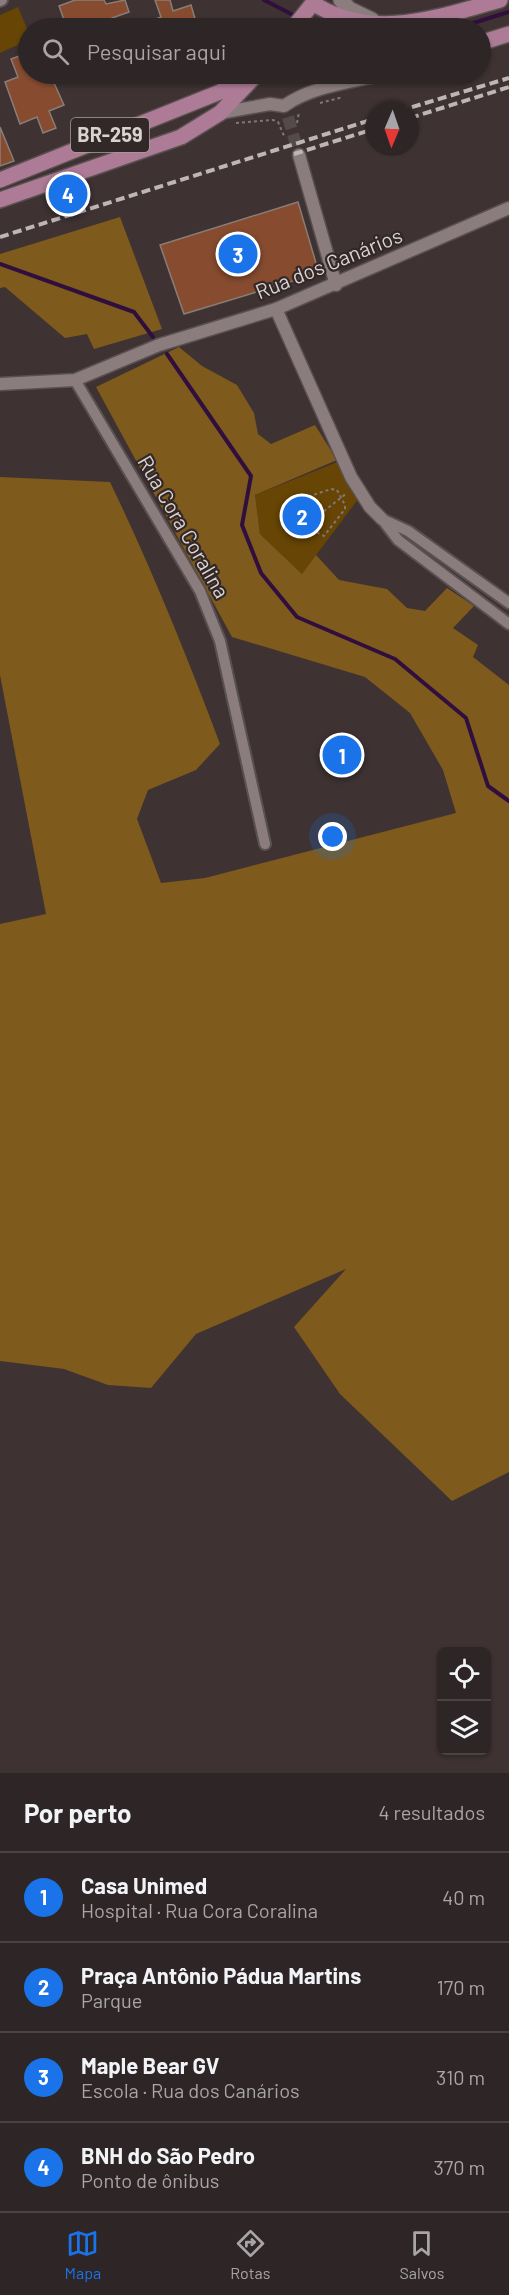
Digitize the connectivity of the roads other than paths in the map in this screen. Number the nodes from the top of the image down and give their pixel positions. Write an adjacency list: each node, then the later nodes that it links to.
1 (341, 0): 6 (main road)
2 (500, 0): 7 (main road)
3 (312, 3): 4 (main road); 5 (main road)
4 (301, 18)
5 (340, 18)
6 (367, 18)
7 (433, 18)
8 (509, 34): 9 (main road)
9 (491, 40)
10 (236, 84): 14 (main road, BR-259)
11 (246, 84): 13 (main road, BR-259)
12 (343, 84): 13 (street)
13 (218, 114): 16 (main road, BR-259)
14 (91, 143): 16 (main road); 17 (main road, BR-259)
15 (299, 155): 20 (street)
16 (101, 164): 18 (main road, BR-259)
17 (0, 180)
18 (0, 200)
19 (509, 208): 20 (street, Rua dos Canários)
20 (336, 285): 21 (street, Rua dos Canários)
21 (276, 309): 22 (street, Rua dos Canários); 24 (street)
22 (75, 380): 23 (street, Rua dos Canários); 27 (street, Rua Cora Coralina)
23 (0, 384)
24 (382, 519): 25 (street); 26 (street)
25 (509, 603)
26 (509, 624)
27 (266, 844)

